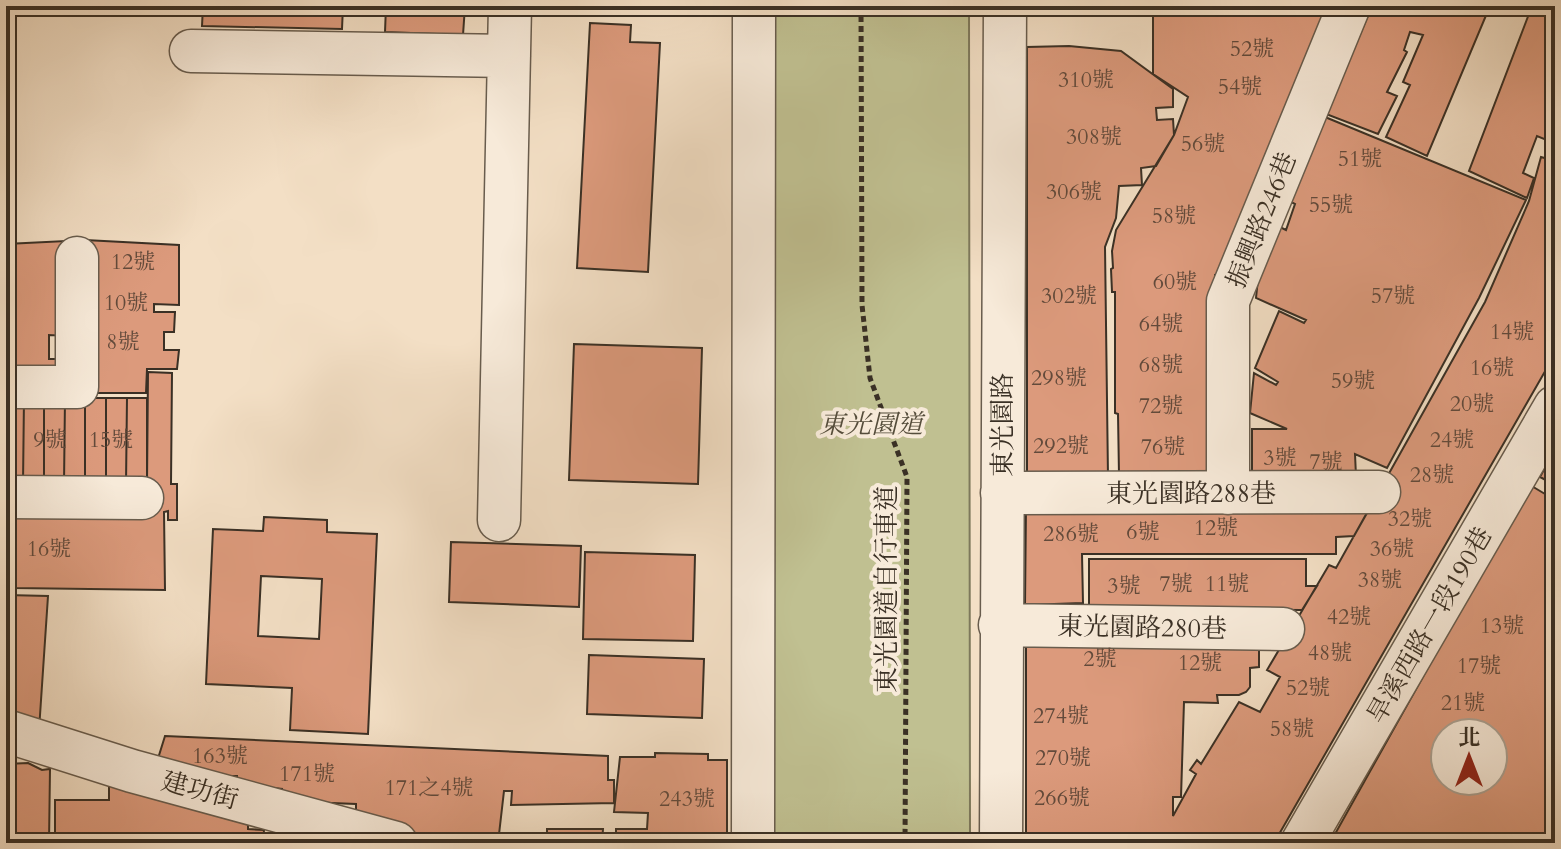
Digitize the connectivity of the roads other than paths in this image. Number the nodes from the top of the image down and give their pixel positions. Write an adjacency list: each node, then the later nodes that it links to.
1 (510, 6): 6 (street)
2 (754, 6): 20 (street)
3 (1005, 6): 11 (street, 東光園路)
4 (1349, 6): 12 (street, 振興路246巷)
5 (191, 51): 6 (street)
6 (509, 56): 15 (street)
7 (77, 258): 8 (street)
8 (6, 387)
9 (1555, 407): 22 (street, 旱溪西路一段190巷)
10 (1379, 492): 12 (street, 東光園路288巷)
11 (1002, 493): 12 (street, 東光園路288巷); 16 (street, 東光園路)
12 (1228, 493)
13 (6, 497): 14 (street)
14 (142, 498)
15 (499, 520)
16 (1000, 625): 17 (street, 東光園路280巷); 21 (street, 東光園路)
17 (1283, 629)
18 (6, 731): 19 (street, 建功街)
19 (396, 843)
20 (753, 843)
21 (1001, 843)
22 (1302, 843)

